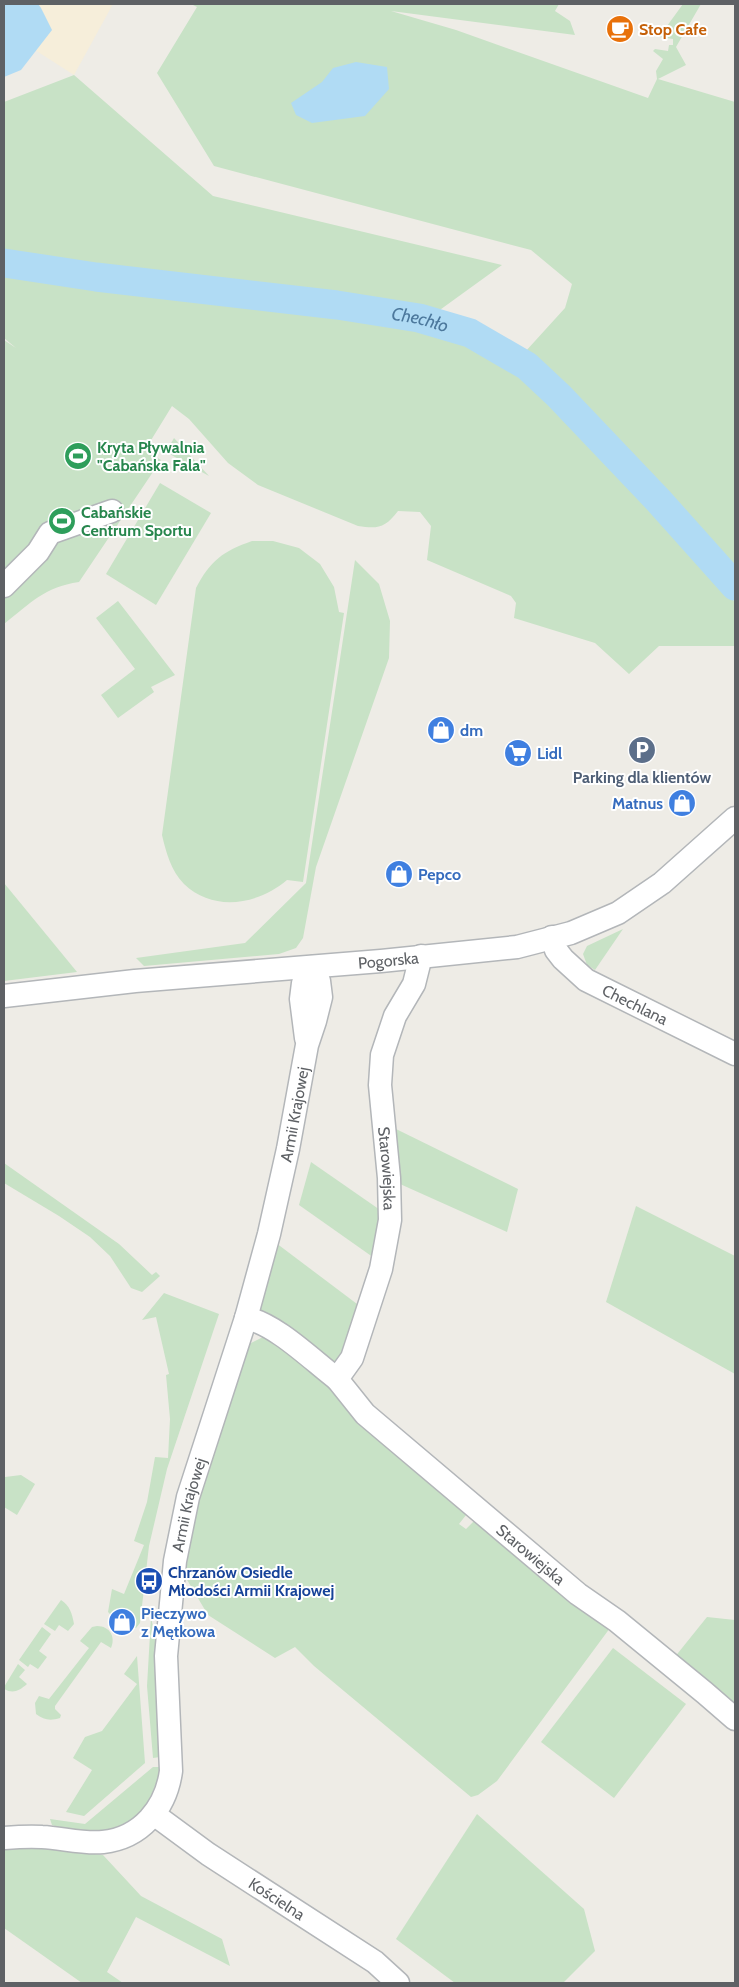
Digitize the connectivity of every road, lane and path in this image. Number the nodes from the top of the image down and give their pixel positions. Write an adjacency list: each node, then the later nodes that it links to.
1 (112, 511): 2 (street)
2 (4, 586)
3 (735, 818): 4 (street, Pogorska)
4 (552, 937): 5 (street, Pogorska); 8 (street, Chechlana)
5 (422, 956): 6 (street, Pogorska); 10 (street, Starowiejska)
6 (313, 967): 7 (street, Pogorska); 9 (street, Armii Krajowej)
7 (4, 996)
8 (735, 1054)
9 (246, 1318): 10 (street, Starowiejska); 12 (street, Armii Krajowej)
10 (337, 1379): 11 (street, Starowiejska)
11 (735, 1719)
12 (155, 1815): 13 (street, Armii Krajowej); 14 (street, Kościelna)
13 (4, 1838)
14 (398, 1983)

